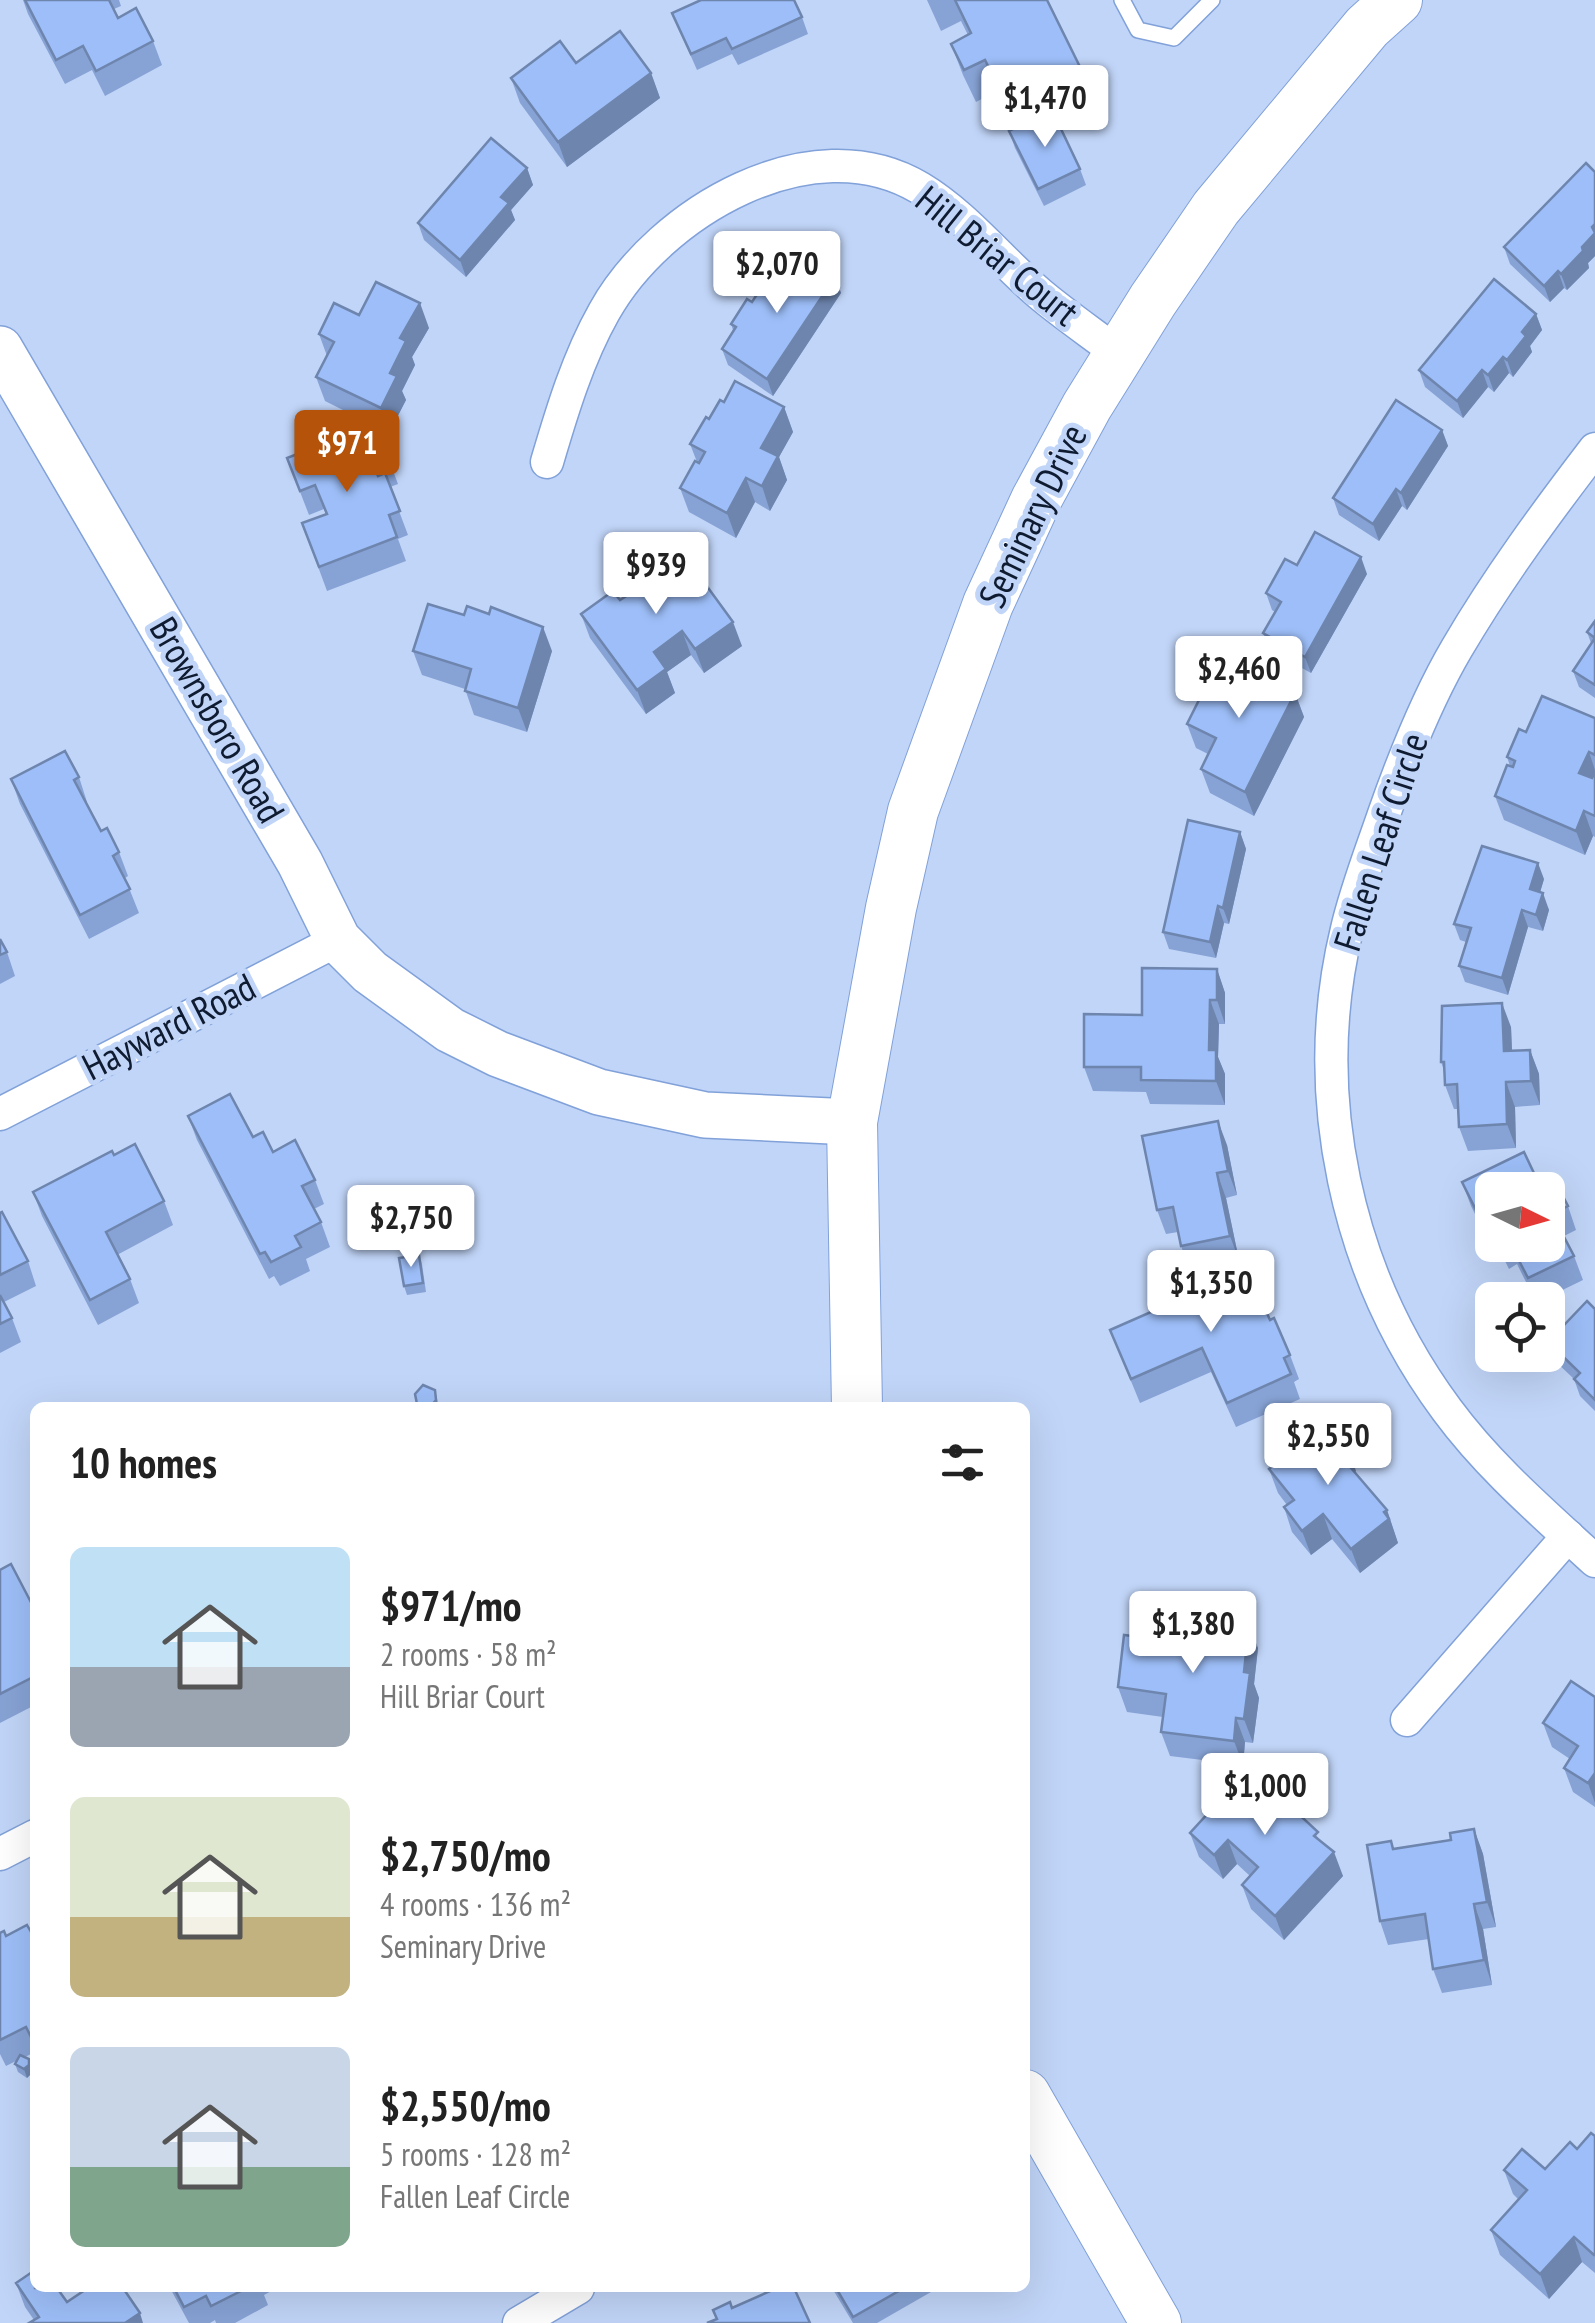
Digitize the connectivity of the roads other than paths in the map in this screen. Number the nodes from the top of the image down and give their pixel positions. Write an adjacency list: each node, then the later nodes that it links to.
1 (1122, 0): 2 (lane)
2 (1212, 0)
3 (1397, 0): 5 (main road, Seminary Drive)
4 (0, 350): 8 (street, Brownsboro Road)
5 (1119, 354): 7 (street, Hill Briar Court); 10 (main road, Seminary Drive)
6 (1595, 449): 12 (street, Fallen Leaf Circle)
7 (547, 462)
8 (338, 940): 9 (street, Hayward Road); 10 (street, Brownsboro Road)
9 (0, 1114)
10 (852, 1122): 11 (main road, Seminary Drive)
11 (856, 1402)
12 (1568, 1536): 13 (street, Fallen Leaf Circle); 14 (street)
13 (1595, 1561)
14 (1407, 1720)
15 (30, 1839): 16 (street)
16 (0, 1854)
17 (1030, 2104): 20 (main road)
18 (571, 2292): 19 (street)
19 (519, 2323)
20 (1156, 2323)

